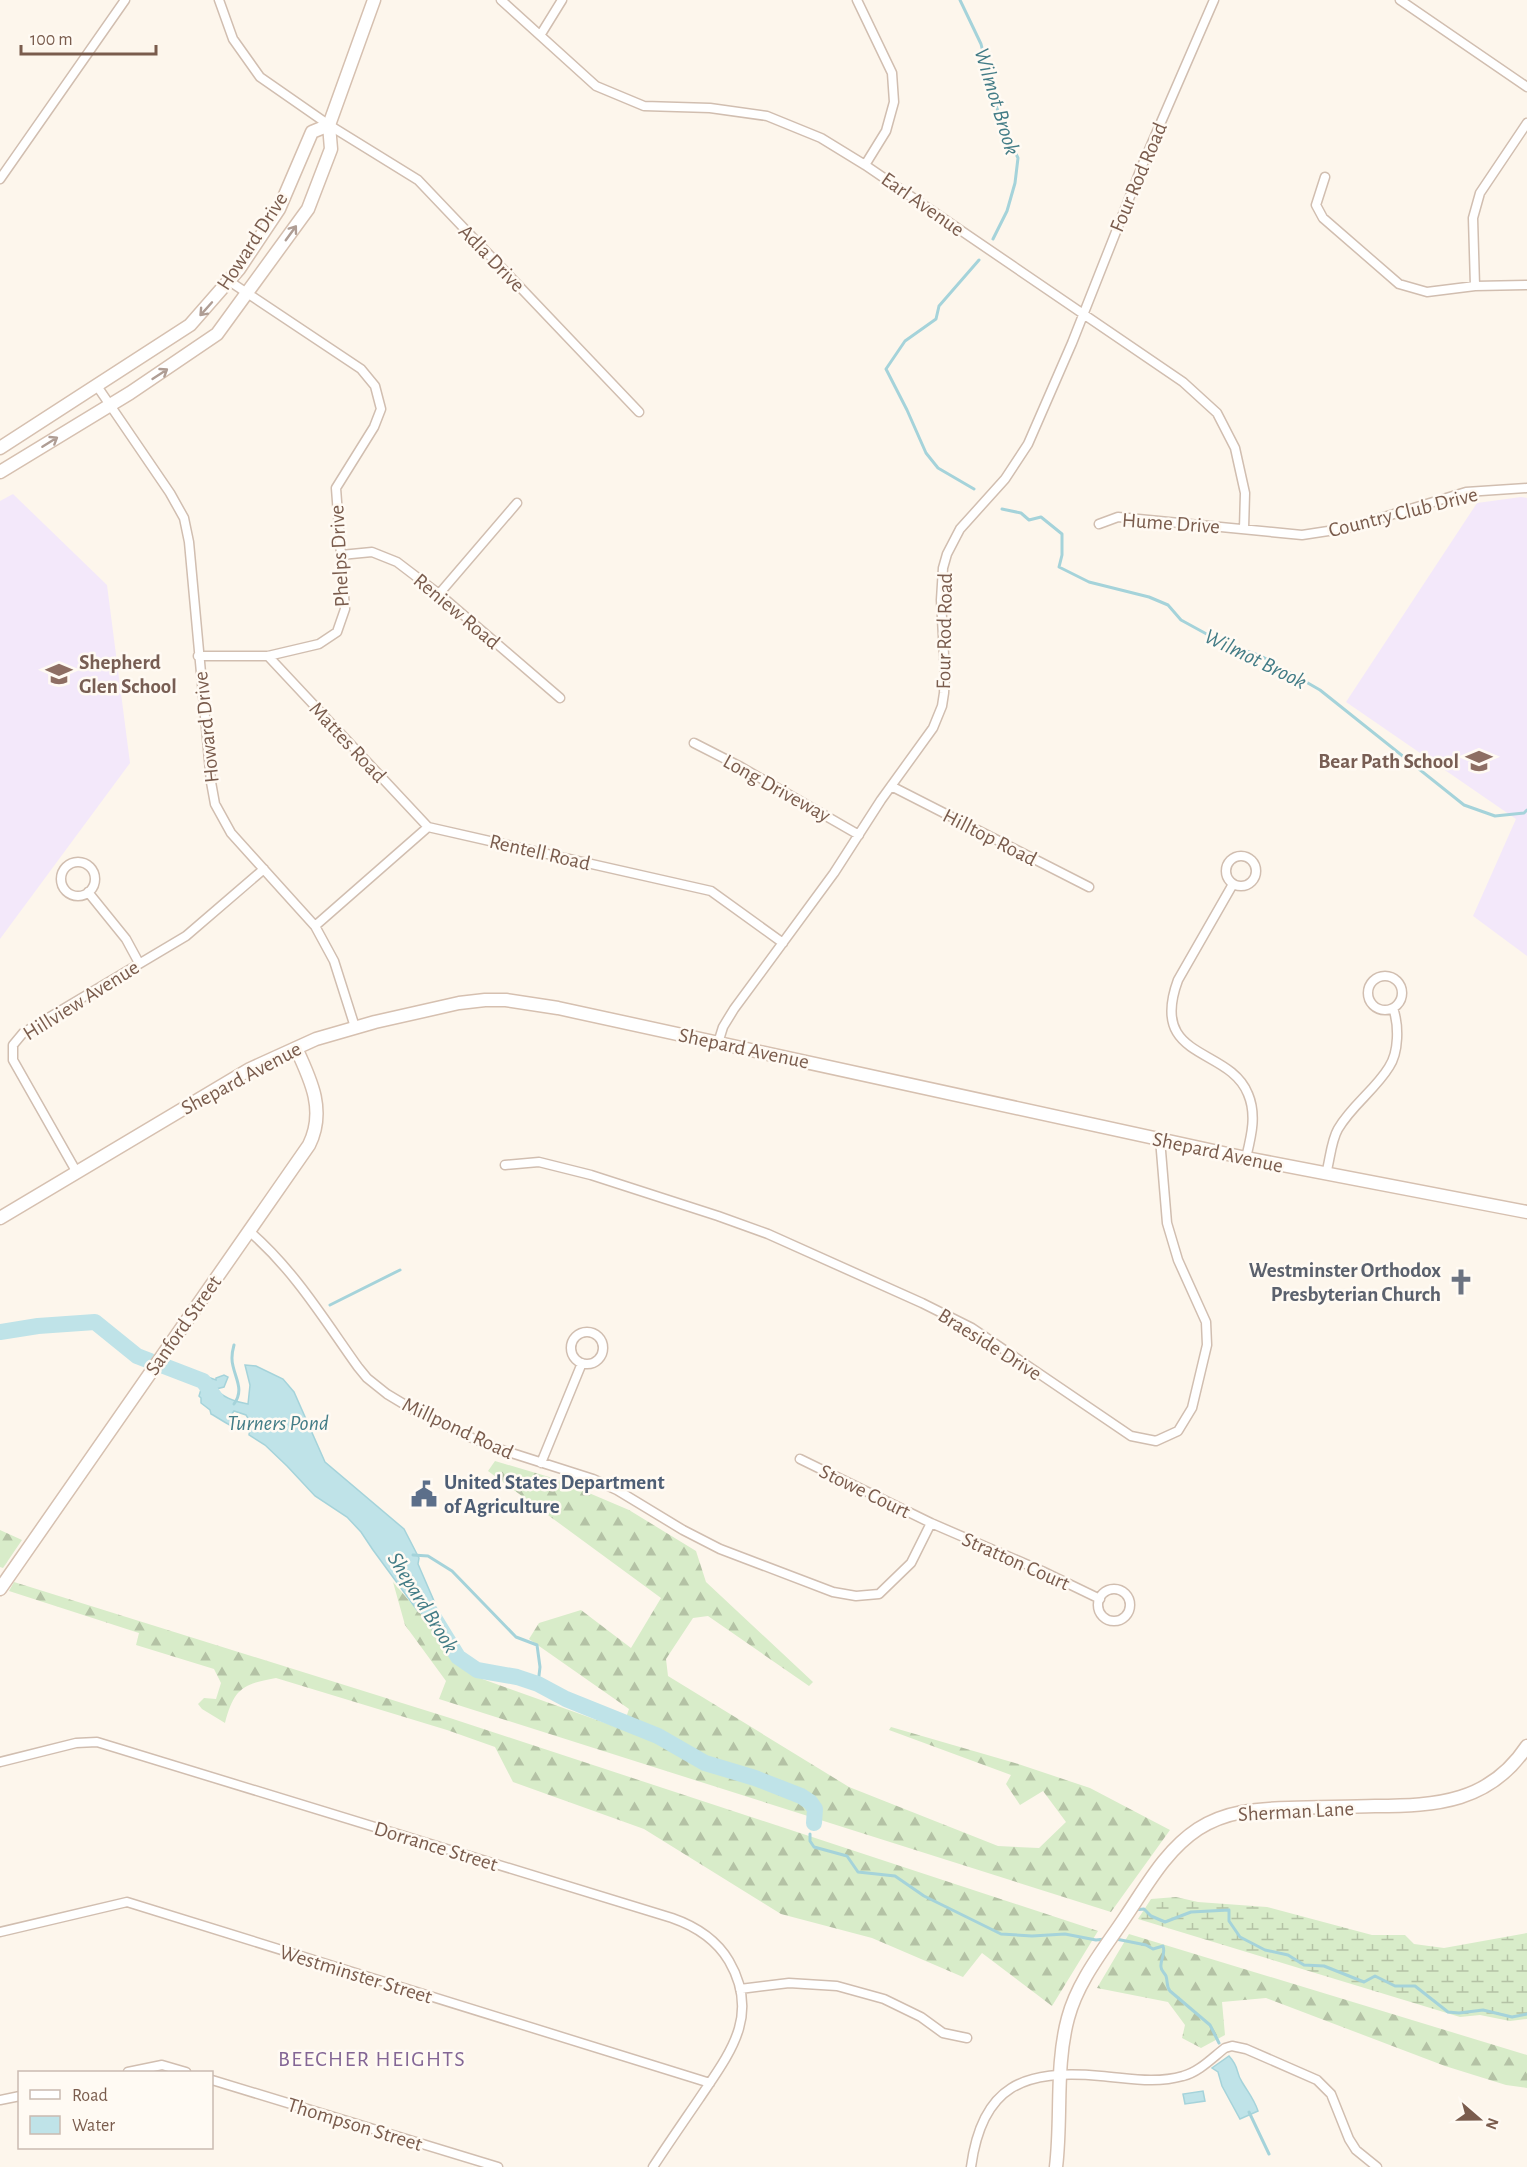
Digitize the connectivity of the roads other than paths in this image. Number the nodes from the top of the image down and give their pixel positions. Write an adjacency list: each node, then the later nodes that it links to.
1 (125, 0): 15 (street)
2 (219, 0): 12 (street, Adla Drive)
3 (374, 0): 12 (street, Howard Drive)
4 (501, 0): 9 (street, Earl Avenue)
5 (562, 0): 9 (street)
6 (857, 0): 13 (street)
7 (1214, 0): 20 (street, Four Rod Road)
8 (1400, 0): 10 (street)
9 (541, 34): 13 (street, Earl Avenue)
10 (1527, 87)
11 (1527, 123): 18 (street)
12 (329, 125): 16 (street, Howard Drive); 19 (street, Howard Drive, one-way to 12); 23 (street, Adla Drive)
13 (866, 165): 20 (street, Earl Avenue)
14 (1325, 177): 18 (street)
15 (0, 179)
16 (229, 281): 19 (street, Phelps Drive); 21 (street, Howard Drive, one-way to 21)
17 (1527, 285): 18 (street)
18 (1475, 286)
19 (248, 292): 22 (street, Howard Drive, one-way to 19); 30 (street, Phelps Drive)
20 (1083, 315): 29 (street, Earl Avenue); 36 (street, Four Rod Road)
21 (97, 386): 22 (street, Howard Drive); 24 (street, Howard Drive)
22 (110, 405): 25 (street, Howard Drive, one-way to 22); 32 (street, Howard Drive)
23 (639, 412)
24 (0, 448)
25 (0, 472)
26 (1527, 488): 29 (street, Country Club Drive)
27 (517, 503): 31 (street)
28 (1099, 524): 29 (street, Hume Drive)
29 (1244, 529)
30 (341, 555): 31 (street, Reniew Road); 33 (street, Phelps Drive)
31 (439, 594): 34 (street, Reniew Road)
32 (198, 656): 33 (street, Phelps Drive); 39 (street, Howard Drive)
33 (268, 656): 37 (street, Mattes Road)
34 (560, 699)
35 (694, 743): 38 (street, Long Driveway)
36 (891, 786): 38 (street, Four Rod Road); 41 (street, Hilltop Road)
37 (428, 827): 43 (street); 44 (street, Rentell Road)
38 (859, 835): 44 (street, Four Rod Road)
39 (264, 869): 43 (street, Howard Drive); 45 (street, Hillview Avenue)
40 (1233, 884): 51 (street)
41 (1089, 887)
42 (88, 892): 42 (street); 45 (street)
43 (315, 926): 47 (street, Howard Drive)
44 (783, 943): 48 (street, Four Rod Road)
45 (140, 963): 53 (street, Hillview Avenue)
46 (1392, 1008): 46 (street); 54 (street)
47 (356, 1027): 48 (street, Shepard Avenue); 49 (street, Shepard Avenue)
48 (718, 1042): 50 (street, Shepard Avenue)
49 (296, 1048): 53 (street, Shepard Avenue); 57 (street, Sanford Street)
50 (1160, 1139): 51 (street, Shepard Avenue); 52 (street, Braeside Drive)
51 (1246, 1158): 54 (street, Shepard Avenue)
52 (505, 1165)
53 (76, 1171): 56 (street, Shepard Avenue)
54 (1326, 1174): 55 (street, Shepard Avenue)
55 (1527, 1212)
56 (0, 1218)
57 (249, 1231): 60 (street, Millpond Road); 62 (street, Sanford Street)
58 (582, 1363): 60 (street)
59 (800, 1459): 61 (street, Stowe Court)
60 (541, 1463): 61 (street, Millpond Road)
61 (931, 1523): 63 (street, Stratton Court)
62 (0, 1589)
63 (1100, 1599)
64 (1527, 1746): 71 (street, Sherman Lane)
65 (0, 1762): 67 (street, Dorrance Street)
66 (0, 1932): 73 (street, Westminster Street)
67 (740, 1989): 68 (street); 73 (street, Dorrance Street)
68 (967, 2037)
69 (136, 2071): 70 (street)
70 (180, 2071)
71 (1061, 2074): 78 (street); 79 (street, Sherman Lane); 80 (street)
72 (213, 2080): 76 (street, Thompson Street)
73 (710, 2083): 77 (street, Dorrance Street)
74 (18, 2096): 75 (street)
75 (0, 2100)
76 (498, 2167)
77 (653, 2167)
78 (971, 2167)
79 (1056, 2167)
80 (1377, 2167)

